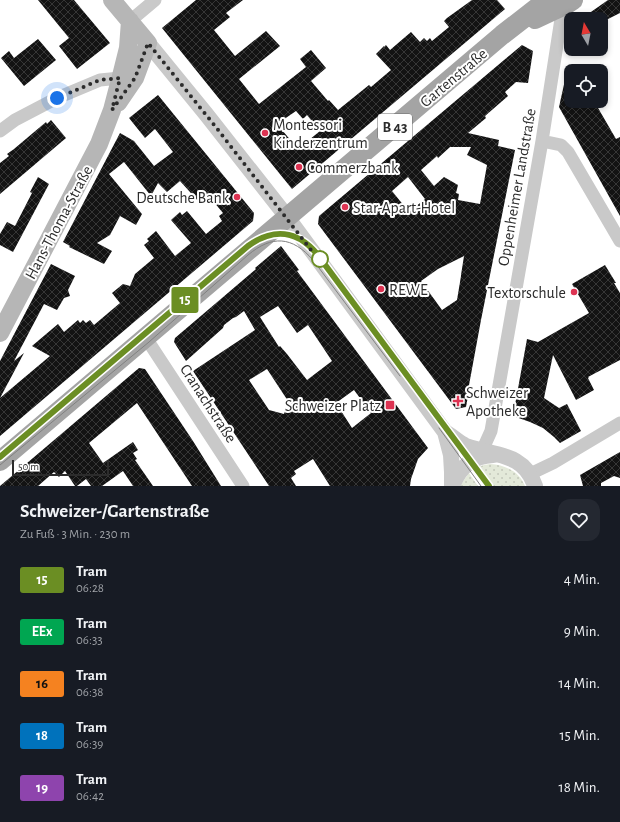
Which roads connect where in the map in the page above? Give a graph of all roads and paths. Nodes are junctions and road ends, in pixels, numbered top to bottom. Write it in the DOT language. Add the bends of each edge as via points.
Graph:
graph roads {
  1 [pos="112,0"];
  2 [pos="155,0"];
  3 [pos="547,0"];
  4 [pos="570,1"];
  5 [pos="130,21"];
  6 [pos="502,35"];
  7 [pos="148,43"];
  8 [pos="120,78"];
  9 [pos="112,110"];
  10 [pos="0,131"];
  11 [pos="542,141"];
  12 [pos="287,218"];
  13 [pos="616,227"];
  14 [pos="620,241"];
  15 [pos="0,333"];
  16 [pos="146,338"];
  17 [pos="620,423"];
  18 [pos="445,432"];
  19 [pos="482,451"];
  20 [pos="501,456"];
  21 [pos="0,461"];
  22 [pos="532,480"];
  23 [pos="243,486"];
  24 [pos="452,486"];
  1 -- 5 [label="main road"];
  2 -- 5 [label="street"];
  3 -- 6 [label="main road, Gartenstraße"];
  4 -- 6 [label="main road, Gartenstraße / B 43"];
  4 -- 11 [label="street, Oppenheimer Landstraße" via="561,19"];
  5 -- 7 [label="main road"];
  5 -- 8 [label="main road, Hans-Thoma-Straße" via="128,48"];
  6 -- 12 [label="main road, Gartenstraße / B 43"];
  7 -- 9 [label="main road, Hans-Thoma-Straße" via="135,78"];
  7 -- 12 [label="street"];
  8 -- 9 [label="main road, Hans-Thoma-Straße"];
  8 -- 10 [label="street" via="100,80 57,98 20,117"];
  9 -- 15 [label="main road, Hans-Thoma-Straße" via="99,144"];
  11 -- 13 [label="street" via="561,145 568,152"];
  11 -- 19 [label="street, Oppenheimer Landstraße" via="491,431"];
  12 -- 16 [label="main road, Gartenstraße / B 43"];
  12 -- 18 [label="street"];
  13 -- 14 [label="street"];
  16 -- 21 [label="main road, Gartenstraße / B 43"];
  16 -- 23 [label="street, Cranachstraße"];
  17 -- 22 [label="street" via="553,463"];
  18 -- 19 [label="street" via="464,445"];
  18 -- 24 [label="street" via="451,455"];
  19 -- 20 [label="street"];
  20 -- 22 [label="street" via="507,456 520,463"];
  20 -- 24 [label="street" via="482,456 471,461 460,471"];
}
